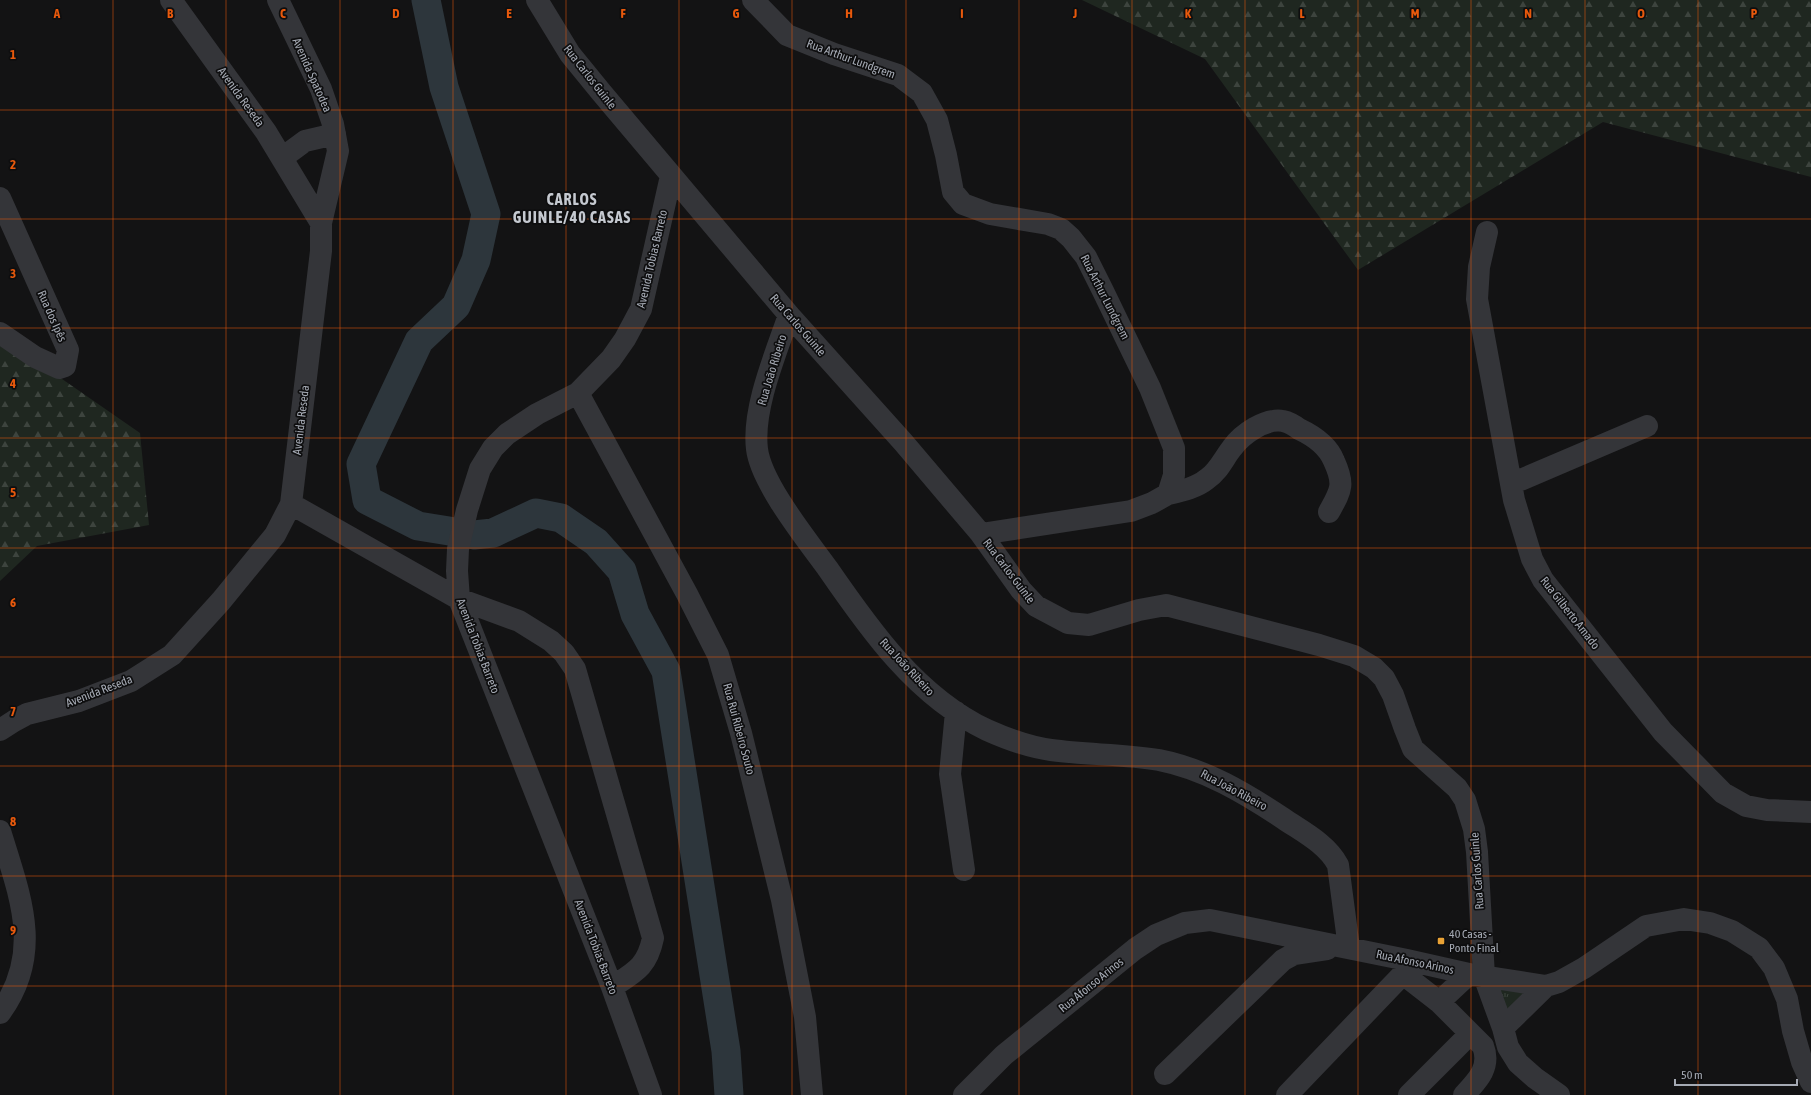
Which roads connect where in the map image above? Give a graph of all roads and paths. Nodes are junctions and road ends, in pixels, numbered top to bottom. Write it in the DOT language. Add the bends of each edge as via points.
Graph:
graph roads {
  1 [pos="171,0"];
  2 [pos="278,0"];
  3 [pos="536,0"];
  4 [pos="753,0"];
  5 [pos="335,134"];
  6 [pos="282,158"];
  7 [pos="672,176"];
  8 [pos="0,198"];
  9 [pos="322,223"];
  10 [pos="1487,232"];
  11 [pos="789,315"];
  12 [pos="0,333"];
  13 [pos="578,393"];
  14 [pos="1648,426"];
  15 [pos="1511,484"];
  16 [pos="1168,494"];
  17 [pos="291,504"];
  18 [pos="1329,512"];
  19 [pos="981,534"];
  20 [pos="459,599"];
  21 [pos="956,712"];
  22 [pos="0,730"];
  23 [pos="1811,812"];
  24 [pos="0,831"];
  25 [pos="964,870"];
  26 [pos="1346,947"];
  27 [pos="1476,975"];
  28 [pos="1546,986"];
  29 [pos="612,987"];
  30 [pos="1439,1002"];
  31 [pos="0,1013"];
  32 [pos="1503,1028"];
  33 [pos="1470,1034"];
  34 [pos="1165,1074"];
  35 [pos="1811,1082"];
  36 [pos="651,1095"];
  37 [pos="812,1095"];
  38 [pos="964,1095"];
  39 [pos="1287,1095"];
  40 [pos="1409,1095"];
  41 [pos="1464,1095"];
  42 [pos="1559,1095"];
  1 -- 6 [label="street, Avenida Reseda"];
  2 -- 5 [label="street, Avenida Spatodea" via="321,89"];
  3 -- 7 [label="street, Rua Carlos Guinle" via="570,54"];
  4 -- 16 [label="street, Rua Arthur Lundgrem" via="787,35 834,54 898,74 922,93 937,120 953,192 963,204 990,214 1048,224 1061,229 1071,238 1086,258 1103,291 1150,388 1174,448 1174,475"];
  5 -- 6 [label="street" via="305,141"];
  5 -- 9 [label="street, Avenida Spatodea" via="338,151"];
  6 -- 9 [label="street, Avenida Reseda"];
  7 -- 11 [label="street, Rua Carlos Guinle"];
  7 -- 13 [label="street, Avenida Tobias Barreto" via="641,309 611,359"];
  8 -- 12 [label="street, Rua dos Ipês" via="68,350 65,366 59,368 48,364"];
  9 -- 17 [label="street, Avenida Reseda" via="321,251"];
  10 -- 15 [label="street, Rua Gilberto Amado" via="1479,267 1476,299"];
  11 -- 19 [label="street, Rua Carlos Guinle"];
  11 -- 21 [label="street, Rua João Ribeiro" via="758,417 757,450 762,465 773,490 852,604 900,663 930,694"];
  13 -- 20 [label="street, Avenida Tobias Barreto" via="522,422 493,448 480,469 458,549"];
  13 -- 37 [label="street, Rua Rui Ribeiro Souto" via="718,654 741,733 782,900 805,1017"];
  14 -- 15 [label="street"];
  15 -- 23 [label="street, Rua Gilberto Amado" via="1530,552 1543,580 1663,732 1723,794 1746,806 1767,810"];
  16 -- 18 [label="street" via="1190,488 1208,479 1232,447 1254,428 1268,421 1284,421 1312,436 1330,452 1339,473 1341,488"];
  16 -- 19 [label="street" via="1130,511"];
  17 -- 20 [label="street"];
  17 -- 22 [label="street, Avenida Reseda" via="275,535 221,601 172,655 131,680 79,701 27,714"];
  19 -- 27 [label="street, Rua Carlos Guinle" via="1021,590 1036,606 1068,623 1089,625 1166,605 1319,645 1354,656 1374,668 1384,678 1393,695 1413,749 1457,788 1470,814 1477,852"];
  20 -- 29 [label="street, Avenida Tobias Barreto"];
  20 -- 29 [label="street" via="519,621 533,629 555,645 575,669 653,938 645,961"];
  21 -- 25 [label="street" via="950,774"];
  21 -- 26 [label="street, Rua João Ribeiro" via="986,730 1015,742 1049,750 1157,760 1184,766 1206,774 1259,802 1333,855 1338,865"];
  24 -- 31 [label="street" via="22,904 25,952 11,999"];
  26 -- 27 [label="street, Rua Afonso Arinos"];
  26 -- 34 [label="street" via="1294,954 1283,960"];
  26 -- 38 [label="street, Rua Afonso Arinos" via="1210,920 1185,923 1156,935 1135,949 1004,1055"];
  27 -- 28 [label="street, Rua Afonso Arinos"];
  27 -- 30 [label="street"];
  27 -- 32 [label="street, Rua Carlos Guinle"];
  28 -- 32 [label="street"];
  28 -- 35 [label="street" via="1584,968 1646,926 1684,919 1710,923 1732,931 1759,948 1774,968 1788,999 1793,1031"];
  29 -- 36 [label="street, Avenida Tobias Barreto"];
  30 -- 33 [label="street"];
  30 -- 39 [label="street" via="1403,974"];
  32 -- 42 [label="street, Rua Carlos Guinle" via="1508,1047 1518,1062"];
  33 -- 40 [label="street"];
  33 -- 41 [label="street" via="1483,1046 1486,1055 1482,1072"];
}
